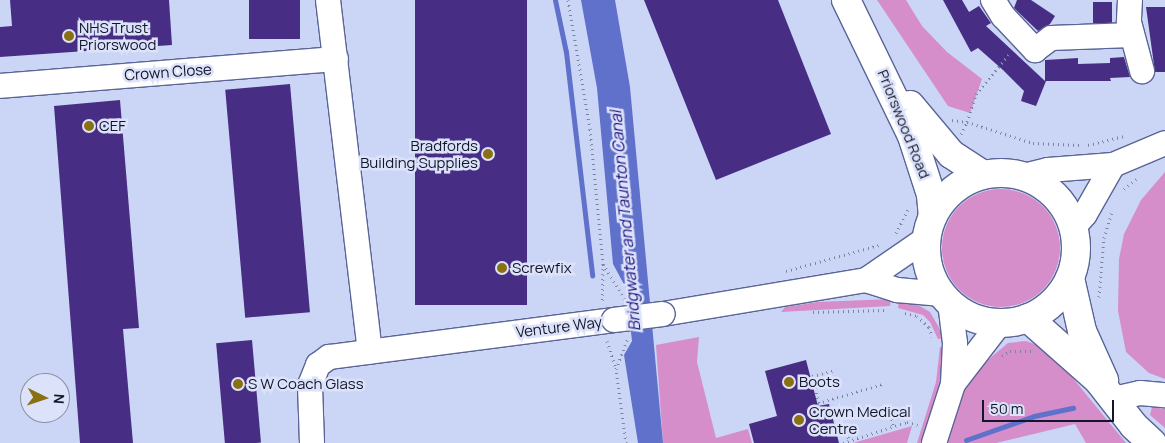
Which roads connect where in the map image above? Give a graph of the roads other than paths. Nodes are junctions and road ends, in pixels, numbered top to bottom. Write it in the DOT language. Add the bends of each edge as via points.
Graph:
graph roads {
  1 [pos="328,0"];
  2 [pos="846,0"];
  3 [pos="993,0"];
  4 [pos="1130,0"];
  5 [pos="1132,35"];
  6 [pos="336,59"];
  7 [pos="878,62"];
  8 [pos="1142,71"];
  9 [pos="0,86"];
  10 [pos="1165,143"];
  11 [pos="1113,165"];
  12 [pos="983,175"];
  13 [pos="1024,176"];
  14 [pos="923,219"];
  15 [pos="1073,228"];
  16 [pos="1070,278"];
  17 [pos="866,280"];
  18 [pos="946,298"];
  19 [pos="1028,318"];
  20 [pos="1000,323"];
  21 [pos="370,351"];
  22 [pos="953,384"];
  23 [pos="1165,395"];
  24 [pos="1112,396"];
  25 [pos="312,443"];
  26 [pos="934,443"];
  27 [pos="1152,443"];
  1 -- 6 [label="street"];
  2 -- 7 [label="main road, Priorswood Road"];
  3 -- 5 [label="street" via="1022,39 1035,50 1051,38"];
  4 -- 5 [label="street" via="1128,22"];
  5 -- 8 [label="street"];
  6 -- 9 [label="street, Crown Close"];
  6 -- 21 [label="street"];
  7 -- 12 [label="main road, Priorswood Road" via="921,122 951,154"];
  7 -- 14 [label="main road, Priorswood Road" via="925,172"];
  10 -- 11 [label="street"];
  11 -- 13 [label="street" via="1048,170"];
  11 -- 15 [label="street" via="1085,214"];
  12 -- 13 [label="main road"];
  12 -- 14 [label="main road" via="954,190"];
  13 -- 15 [label="main road" via="1055,196"];
  14 -- 17 [label="street, Venture Way" via="887,252"];
  14 -- 18 [label="main road" via="929,268"];
  15 -- 16 [label="main road" via="1076,245"];
  16 -- 19 [label="main road" via="1052,302"];
  16 -- 24 [label="main road" via="1082,331"];
  17 -- 18 [label="street, Venture Way" via="897,290"];
  17 -- 21 [label="street, Venture Way, bridge" via="664,314"];
  18 -- 20 [label="main road" via="973,317"];
  18 -- 22 [label="street" via="955,343"];
  19 -- 20 [label="main road"];
  19 -- 24 [label="main road"];
  20 -- 22 [label="street"];
  21 -- 25 [label="street, Venture Way" via="329,357 318,365 310,385"];
  22 -- 26 [label="street"];
  23 -- 24 [label="street"];
  24 -- 27 [label="main road" via="1134,426"];
}
